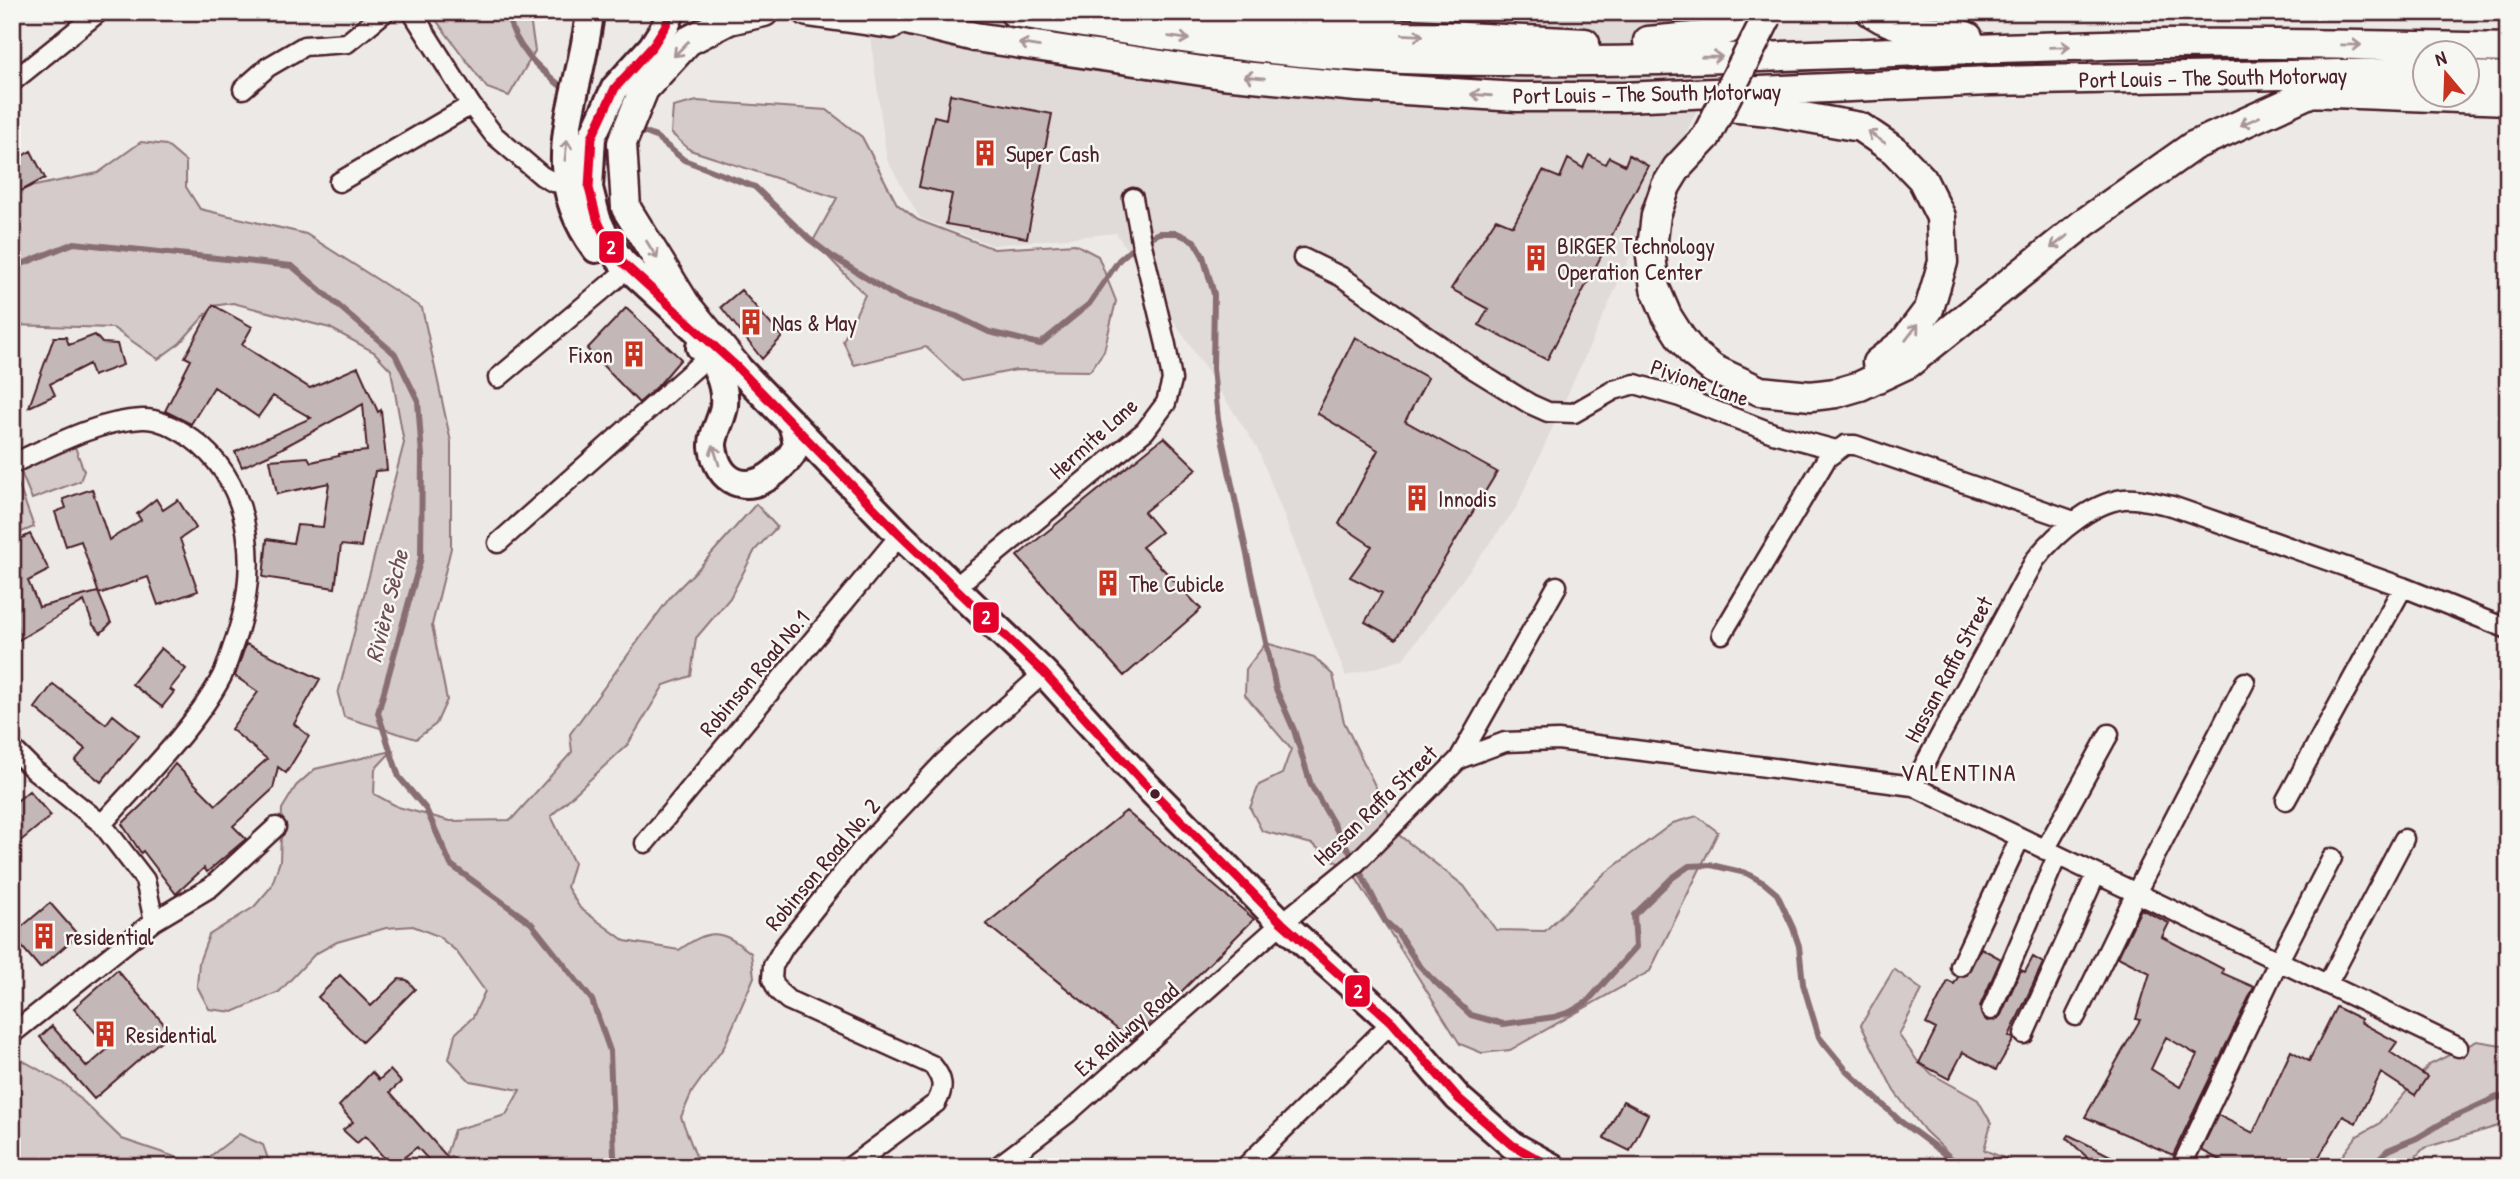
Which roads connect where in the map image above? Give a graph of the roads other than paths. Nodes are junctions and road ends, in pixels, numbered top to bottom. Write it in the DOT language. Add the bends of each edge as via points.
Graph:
graph roads {
  1 [pos="99,12"];
  2 [pos="385,12"];
  3 [pos="412,12"];
  4 [pos="590,12"];
  5 [pos="671,12"];
  6 [pos="764,12"];
  7 [pos="808,12"];
  8 [pos="874,12"];
  9 [pos="1014,12"];
  10 [pos="1176,12"];
  11 [pos="1871,12"];
  12 [pos="1761,14"];
  13 [pos="727,16"];
  14 [pos="1247,26"];
  15 [pos="975,37"];
  16 [pos="1625,46"];
  17 [pos="2508,48"];
  18 [pos="1992,49"];
  19 [pos="1312,51"];
  20 [pos="1546,61"];
  21 [pos="2412,74"];
  22 [pos="2482,76"];
  23 [pos="2508,77"];
  24 [pos="2119,80"];
  25 [pos="12,82"];
  26 [pos="243,89"];
  27 [pos="2312,92"];
  28 [pos="1623,97"];
  29 [pos="2508,100"];
  30 [pos="471,105"];
  31 [pos="1706,137"];
  32 [pos="338,182"];
  33 [pos="565,183"];
  34 [pos="1133,198"];
  35 [pos="1303,258"];
  36 [pos="617,278"];
  37 [pos="723,361"];
  38 [pos="498,378"];
  39 [pos="792,423"];
  40 [pos="1836,450"];
  41 [pos="786,463"];
  42 [pos="12,464"];
  43 [pos="838,471"];
  44 [pos="2074,521"];
  45 [pos="900,535"];
  46 [pos="498,542"];
  47 [pos="1557,586"];
  48 [pos="2403,587"];
  49 [pos="953,589"];
  50 [pos="2508,629"];
  51 [pos="1722,634"];
  52 [pos="1044,673"];
  53 [pos="2245,682"];
  54 [pos="2109,734"];
  55 [pos="12,748"];
  56 [pos="1459,759"];
  57 [pos="1913,786"];
  58 [pos="2286,800"];
  59 [pos="102,824"];
  60 [pos="276,827"];
  61 [pos="2021,838"];
  62 [pos="2404,839"];
  63 [pos="645,843"];
  64 [pos="2051,853"];
  65 [pos="2332,858"];
  66 [pos="2096,874"];
  67 [pos="2136,893"];
  68 [pos="154,921"];
  69 [pos="1282,923"];
  70 [pos="2279,960"];
  71 [pos="1960,966"];
  72 [pos="2328,984"];
  73 [pos="1991,1010"];
  74 [pos="2076,1016"];
  75 [pos="1392,1022"];
  76 [pos="12,1034"];
  77 [pos="2024,1034"];
  78 [pos="2458,1047"];
  79 [pos="850,1167"];
  80 [pos="997,1167"];
  81 [pos="1245,1167"];
  82 [pos="1552,1167"];
  83 [pos="2181,1167"];
  1 -- 25 [label="street"];
  2 -- 26 [label="street" via="347,43 304,46 268,67"];
  3 -- 30 [label="street"];
  33 -- 4 [label="main road, one-way" via="566,142"];
  5 -- 37 [label="main road" via="652,47 615,88 592,136 589,188 597,219 622,262"];
  6 -- 13 [label="highway"];
  7 -- 15 [label="highway"];
  8 -- 15 [label="highway, Port Louis – The South Motorway"];
  9 -- 19 [label="highway, Port Louis – The South Motorway, one-way" via="1208,42"];
  10 -- 14 [label="highway"];
  11 -- 18 [label="highway" via="1889,23 1916,30 1960,33"];
  12 -- 16 [label="highway" via="1717,33"];
  12 -- 31 [label="highway, bridge"];
  13 -- 37 [label="highway, one-way" via="688,41 644,89 622,143 626,208"];
  14 -- 16 [label="highway, one-way"];
  14 -- 19 [label="highway"];
  28 -- 15 [label="highway, Port Louis – The South Motorway, one-way" via="1517,97 1357,87 1222,74"];
  16 -- 20 [label="highway"];
  18 -- 17 [label="highway, Port Louis – The South Motorway, one-way" via="2270,44"];
  20 -- 18 [label="highway, Port Louis – The South Motorway, one-way"];
  19 -- 20 [label="highway, Port Louis – The South Motorway"];
  21 -- 24 [label="highway, Port Louis – The South Motorway"];
  22 -- 23 [label="highway"];
  24 -- 27 [label="highway" via="2150,96"];
  24 -- 28 [label="highway, Port Louis – The South Motorway"];
  27 -- 29 [label="highway"];
  27 -- 31 [label="highway, one-way" via="2193,146 2020,273 1909,363 1860,386 1811,396 1760,391 1713,369 1681,338 1655,288 1651,256 1666,186"];
  31 -- 28 [label="highway, one-way" via="1676,206 1668,238 1670,290 1690,330 1721,359 1777,382 1840,380 1883,360 1904,342 1929,309 1943,262 1941,217 1922,179 1894,150 1860,127 1770,111"];
  30 -- 32 [label="street"];
  30 -- 33 [label="street" via="494,135 542,176"];
  33 -- 36 [label="main road" via="575,214"];
  34 -- 49 [label="street, Hermite Lane" via="1166,345 1171,380 1166,403 1145,431"];
  35 -- 40 [label="street, Pivione Lane" via="1342,277 1475,370 1549,412 1574,413 1614,390 1635,384 1773,433"];
  36 -- 37 [label="main road"];
  36 -- 38 [label="street"];
  37 -- 39 [label="main road"];
  41 -- 37 [label="main road, one-way" via="767,479 750,483 734,483 725,475 713,443 724,404"];
  37 -- 46 [label="street"];
  39 -- 41 [label="main road" via="797,443"];
  39 -- 43 [label="main road"];
  40 -- 44 [label="street, Pivione Lane" via="1855,445"];
  40 -- 51 [label="street"];
  41 -- 43 [label="main road"];
  42 -- 59 [label="street" via="91,430 144,419 175,427 206,449 221,466 241,508 250,549 244,617 222,675 191,722"];
  43 -- 45 [label="main road"];
  44 -- 48 [label="street, Hassan Raffa Street" via="2101,506 2132,498 2172,506"];
  44 -- 57 [label="street, Hassan Raffa Street" via="2035,560"];
  45 -- 49 [label="main road"];
  45 -- 63 [label="street, Robinson Road No.1"];
  47 -- 56 [label="street"];
  48 -- 50 [label="street, Hassan Raffa Street"];
  48 -- 58 [label="street"];
  49 -- 52 [label="main road"];
  52 -- 69 [label="main road"];
  52 -- 79 [label="street, Robinson Road No. 2" via="944,762 861,850 783,947 773,966 772,979 788,1000 932,1065 939,1073 943,1084 936,1103"];
  53 -- 67 [label="street"];
  54 -- 64 [label="street"];
  55 -- 59 [label="street"];
  56 -- 57 [label="street, Hassan Raffa Street" via="1505,742 1558,740"];
  56 -- 69 [label="street, Hassan Raffa Street" via="1356,863"];
  57 -- 61 [label="street"];
  59 -- 68 [label="street" via="145,880"];
  60 -- 68 [label="street" via="211,887"];
  61 -- 64 [label="street"];
  61 -- 71 [label="street"];
  62 -- 72 [label="street"];
  64 -- 66 [label="street"];
  64 -- 73 [label="street"];
  65 -- 70 [label="street"];
  66 -- 67 [label="street"];
  66 -- 77 [label="street"];
  67 -- 70 [label="street"];
  67 -- 74 [label="street"];
  68 -- 76 [label="street"];
  69 -- 75 [label="main road"];
  69 -- 80 [label="street, Ex Railway Road" via="1068,1113"];
  70 -- 72 [label="street"];
  70 -- 83 [label="street"];
  72 -- 78 [label="street"];
  75 -- 81 [label="street"];
  75 -- 82 [label="main road" via="1458,1098 1511,1145"];
}
